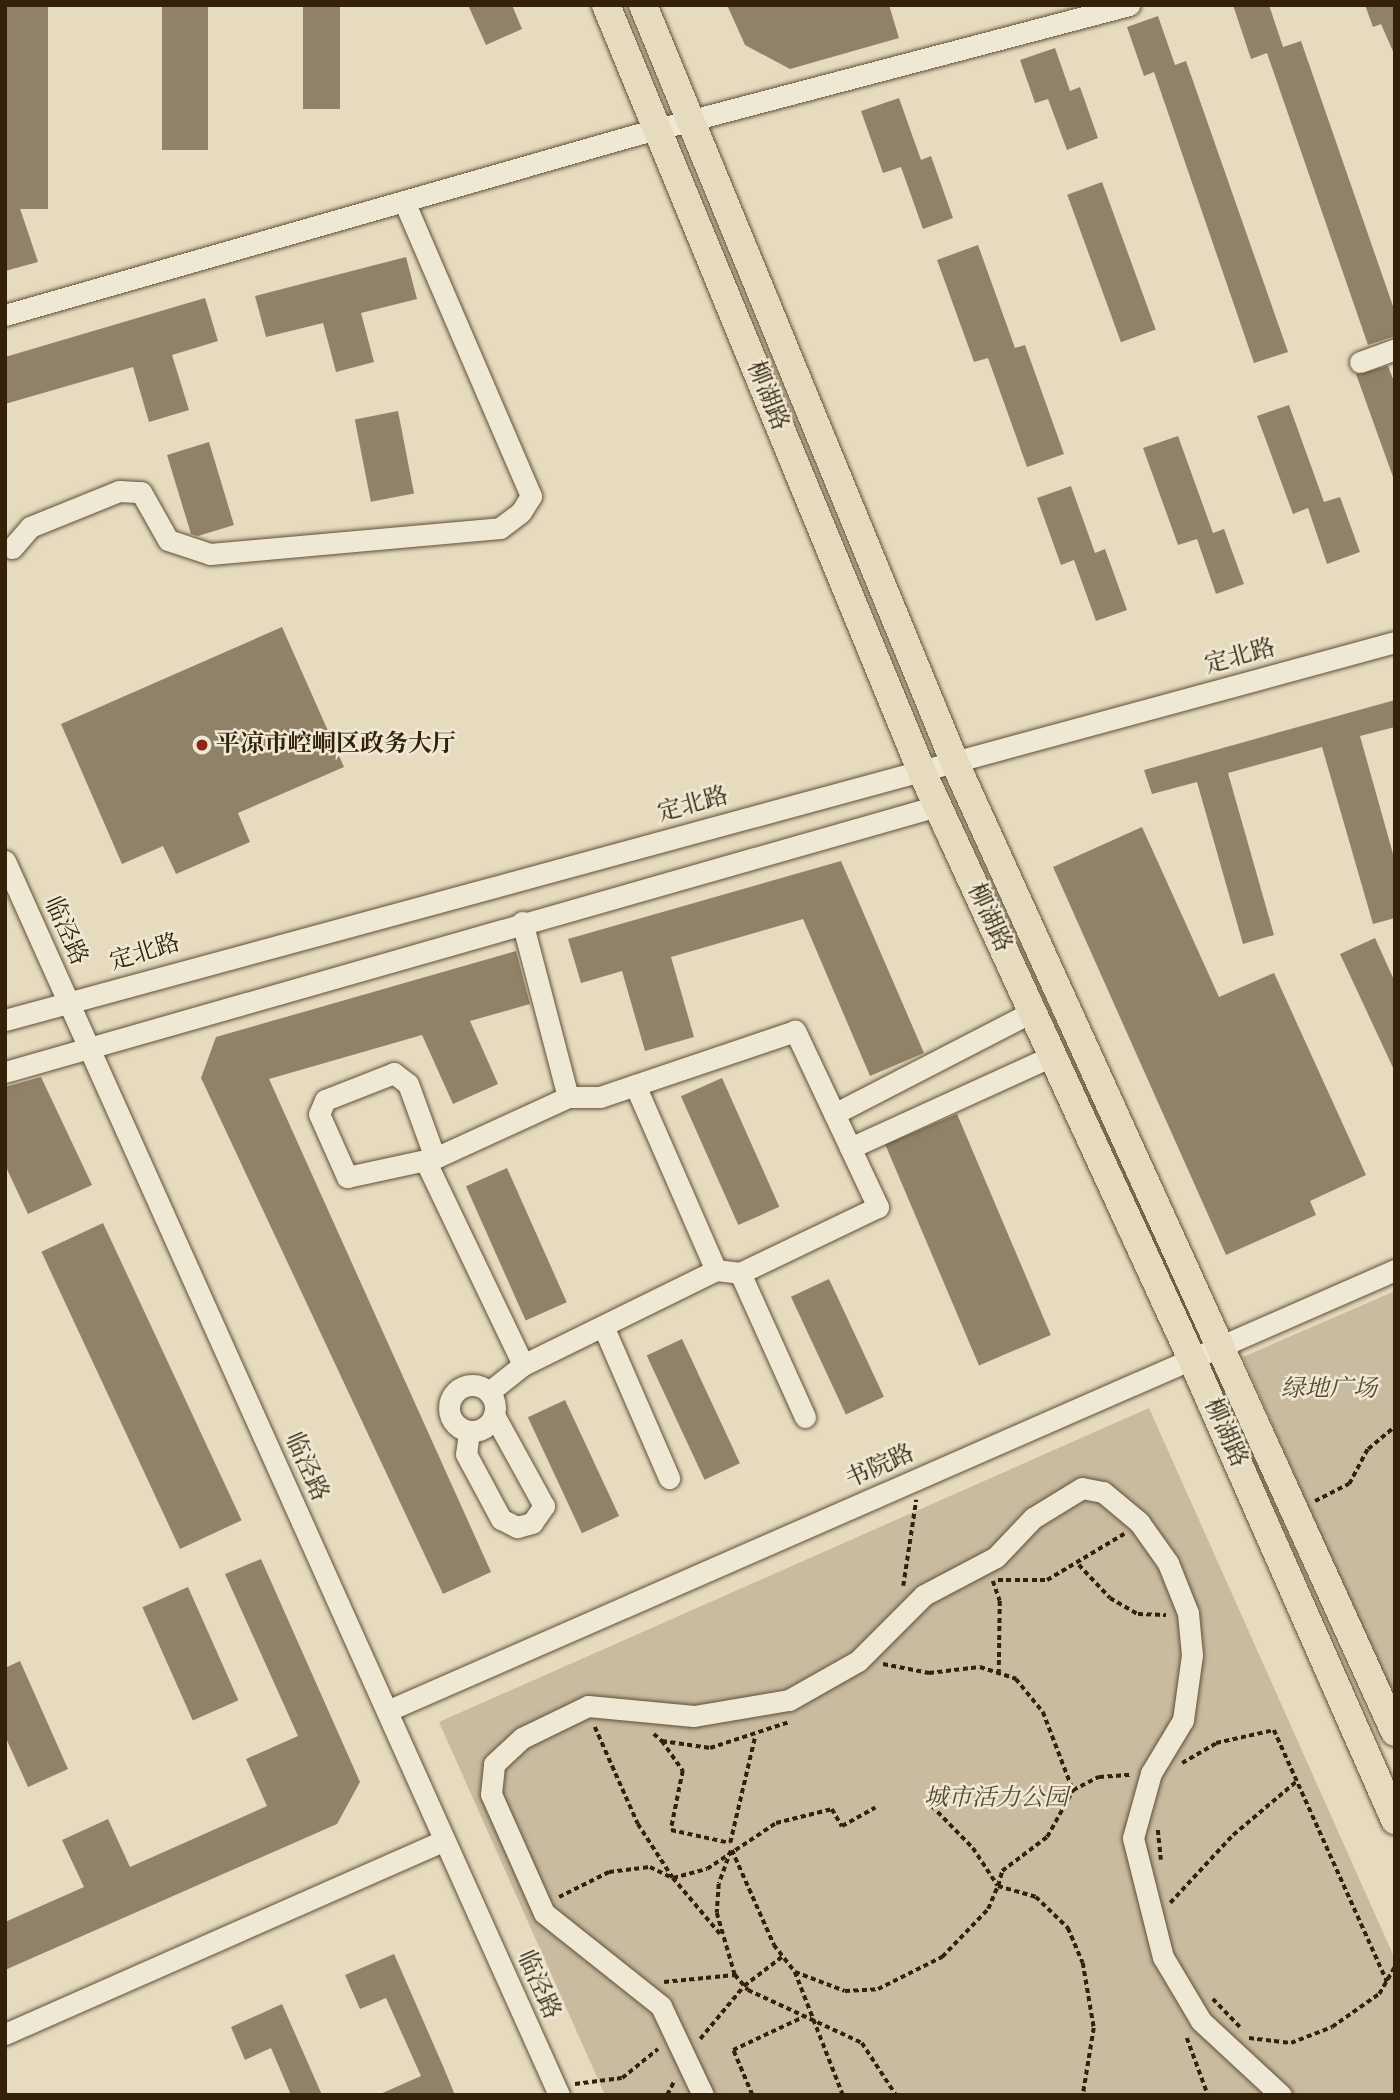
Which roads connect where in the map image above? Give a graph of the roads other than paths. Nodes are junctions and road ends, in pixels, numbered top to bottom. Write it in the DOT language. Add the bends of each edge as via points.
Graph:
graph roads {
  1 [pos="606,5"];
  2 [pos="643,5"];
  3 [pos="1129,5"];
  4 [pos="690,121"];
  5 [pos="657,129"];
  6 [pos="404,201"];
  7 [pos="5,315"];
  8 [pos="1395,349"];
  9 [pos="1360,362"];
  10 [pos="12,548"];
  11 [pos="1395,642"];
  12 [pos="955,763"];
  13 [pos="922,772"];
  14 [pos="937,806"];
  15 [pos="5,861"];
  16 [pos="522,922"];
  17 [pos="69,1003"];
  18 [pos="1032,1012"];
  19 [pos="5,1020"];
  20 [pos="88,1046"];
  21 [pos="1052,1056"];
  22 [pos="5,1072"];
  23 [pos="635,1085"];
  24 [pos="568,1097"];
  25 [pos="834,1114"];
  26 [pos="850,1148"];
  27 [pos="430,1159"];
  28 [pos="716,1270"];
  29 [pos="1395,1270"];
  30 [pos="740,1273"];
  31 [pos="603,1326"];
  32 [pos="1223,1345"];
  33 [pos="1192,1359"];
  34 [pos="523,1365"];
  35 [pos="489,1392"];
  36 [pos="494,1415"];
  37 [pos="806,1417"];
  38 [pos="469,1431"];
  39 [pos="669,1478"];
  40 [pos="387,1711"];
  41 [pos="1395,1732"];
  42 [pos="1395,1820"];
  43 [pos="444,1840"];
  44 [pos="5,2034"];
  45 [pos="1274,2088"];
  46 [pos="557,2090"];
  47 [pos="703,2095"];
  1 -- 5 [label="main road, 柳湖路"];
  2 -- 4 [label="main road, 柳湖路"];
  3 -- 4 [label="street"];
  4 -- 5 [label="street"];
  4 -- 12 [label="main road, 柳湖路"];
  5 -- 6 [label="street"];
  5 -- 13 [label="main road, 柳湖路"];
  6 -- 7 [label="street"];
  6 -- 10 [label="street" via="531,496 521,512 500,528 210,554 168,540 141,492 119,491 30,527"];
  8 -- 9 [label="street"];
  11 -- 12 [label="street, 定北路"];
  12 -- 13 [label="street, 定北路"];
  12 -- 32 [label="main road, 柳湖路"];
  13 -- 14 [label="main road, 柳湖路"];
  13 -- 17 [label="street, 定北路" via="254,947"];
  14 -- 16 [label="street"];
  14 -- 18 [label="main road, 柳湖路"];
  15 -- 17 [label="street, 临泾路"];
  16 -- 20 [label="street"];
  16 -- 24 [label="street"];
  17 -- 19 [label="street, 定北路"];
  17 -- 20 [label="street, 临泾路"];
  18 -- 21 [label="main road, 柳湖路"];
  18 -- 25 [label="street"];
  20 -- 22 [label="street"];
  20 -- 40 [label="street, 临泾路"];
  21 -- 26 [label="street"];
  21 -- 33 [label="main road, 柳湖路"];
  23 -- 24 [label="street" via="600,1097"];
  23 -- 25 [label="street" via="795,1031"];
  23 -- 28 [label="street"];
  24 -- 27 [label="street"];
  25 -- 26 [label="street"];
  26 -- 30 [label="street" via="878,1207"];
  27 -- 27 [label="street" via="347,1177 320,1114 325,1100 394,1073 408,1084"];
  27 -- 34 [label="street"];
  28 -- 30 [label="street"];
  28 -- 31 [label="street"];
  29 -- 32 [label="street, 书院路"];
  30 -- 37 [label="street"];
  31 -- 34 [label="street"];
  31 -- 39 [label="street"];
  32 -- 33 [label="street, 书院路"];
  32 -- 41 [label="main road, 柳湖路"];
  33 -- 40 [label="street, 书院路"];
  33 -- 42 [label="main road, 柳湖路"];
  34 -- 35 [label="street"];
  35 -- 36 [label="street"];
  35 -- 38 [label="street" via="466,1385 449,1401 450,1417"];
  36 -- 38 [label="street" via="485,1428"];
  36 -- 38 [label="street" via="544,1506 532,1523 517,1527 501,1519 466,1454"];
  40 -- 43 [label="street, 临泾路"];
  43 -- 44 [label="street"];
  43 -- 46 [label="street, 临泾路"];
  45 -- 47 [label="street" via="1185,2000 1163,1957 1133,1838 1151,1773 1183,1720 1192,1655 1188,1613 1168,1563 1139,1522 1103,1492 1082,1488 1041,1511 988,1572 945,1581 898,1619 858,1661 789,1700 733,1713 671,1716 588,1706 522,1738 494,1764 491,1794 544,1913 661,2006"];
}
